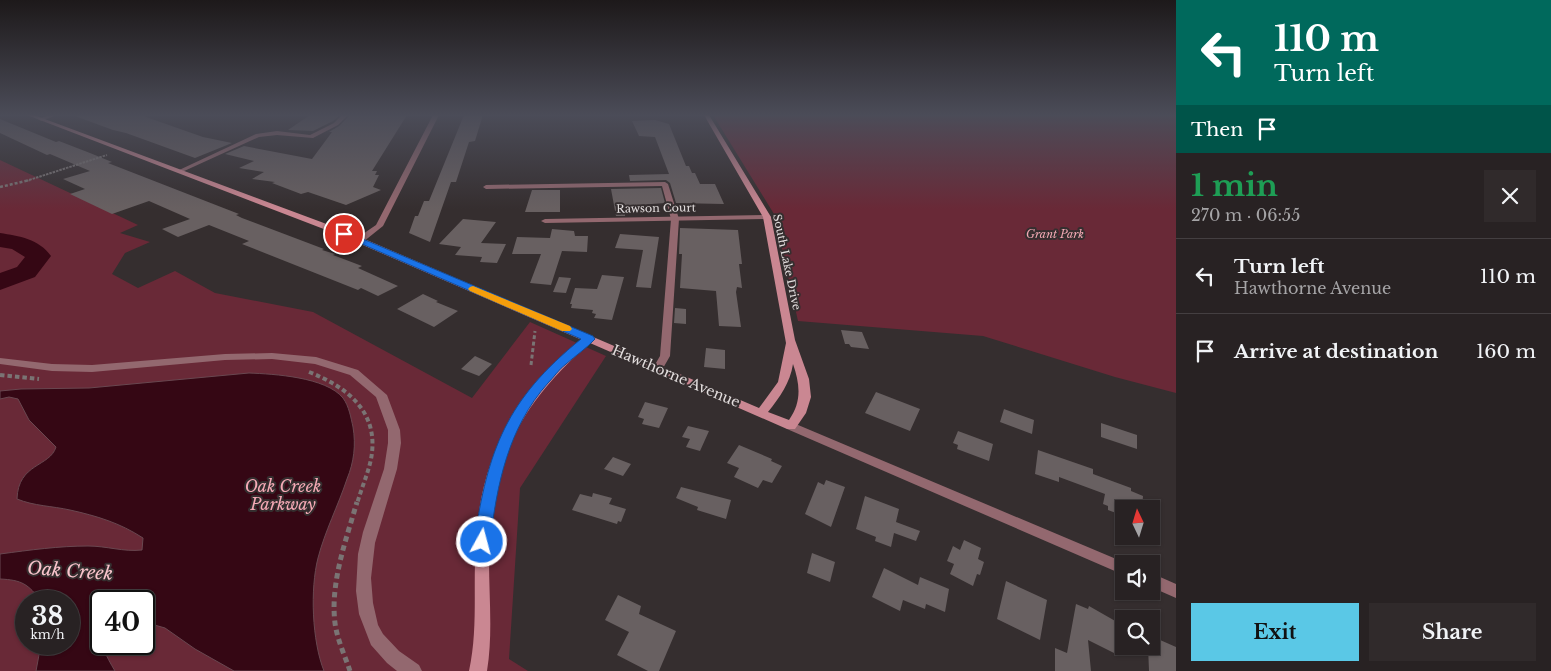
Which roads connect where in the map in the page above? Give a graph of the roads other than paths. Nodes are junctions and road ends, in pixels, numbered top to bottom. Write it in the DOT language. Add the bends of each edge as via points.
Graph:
graph roads {
  1 [pos="114,146"];
  2 [pos="233,146"];
  3 [pos="420,146"];
  4 [pos="725,146"];
  5 [pos="180,171"];
  6 [pos="486,186"];
  7 [pos="767,217"];
  8 [pos="675,219"];
  9 [pos="545,221"];
  10 [pos="360,240"];
  11 [pos="589,339"];
  12 [pos="790,340"];
  13 [pos="0,361"];
  14 [pos="658,368"];
  15 [pos="761,412"];
  16 [pos="791,426"];
  17 [pos="1115,565"];
  18 [pos="1160,584"];
  19 [pos="1176,591"];
  20 [pos="413,671"];
  21 [pos="478,671"];
  1 -- 5 [label="street, Hawthorne Avenue"];
  2 -- 5 [label="street"];
  3 -- 10 [label="street" via="379,226"];
  4 -- 7 [label="street, South Lake Drive"];
  5 -- 10 [label="street, Hawthorne Avenue"];
  6 -- 8 [label="street" via="665,184"];
  7 -- 8 [label="street, Rawson Court"];
  7 -- 12 [label="street, South Lake Drive"];
  8 -- 9 [label="street, Rawson Court"];
  8 -- 14 [label="street" via="665,356"];
  10 -- 11 [label="street, Hawthorne Avenue"];
  11 -- 14 [label="street, Hawthorne Avenue"];
  11 -- 21 [label="street" via="541,383 518,415 501,448 484,527 482,643"];
  12 -- 15 [label="street, South Lake Drive" via="788,373 784,383"];
  12 -- 16 [label="street, South Lake Drive" via="804,379 800,413"];
  13 -- 20 [label="street" via="103,369 282,355 332,363 366,380 387,404 394,430 393,461 370,533 364,564 366,603 370,626 378,641"];
  14 -- 15 [label="street, Hawthorne Avenue"];
  15 -- 16 [label="street, Hawthorne Avenue"];
  16 -- 17 [label="street, Hawthorne Avenue"];
  18 -- 19 [label="street"];
}
